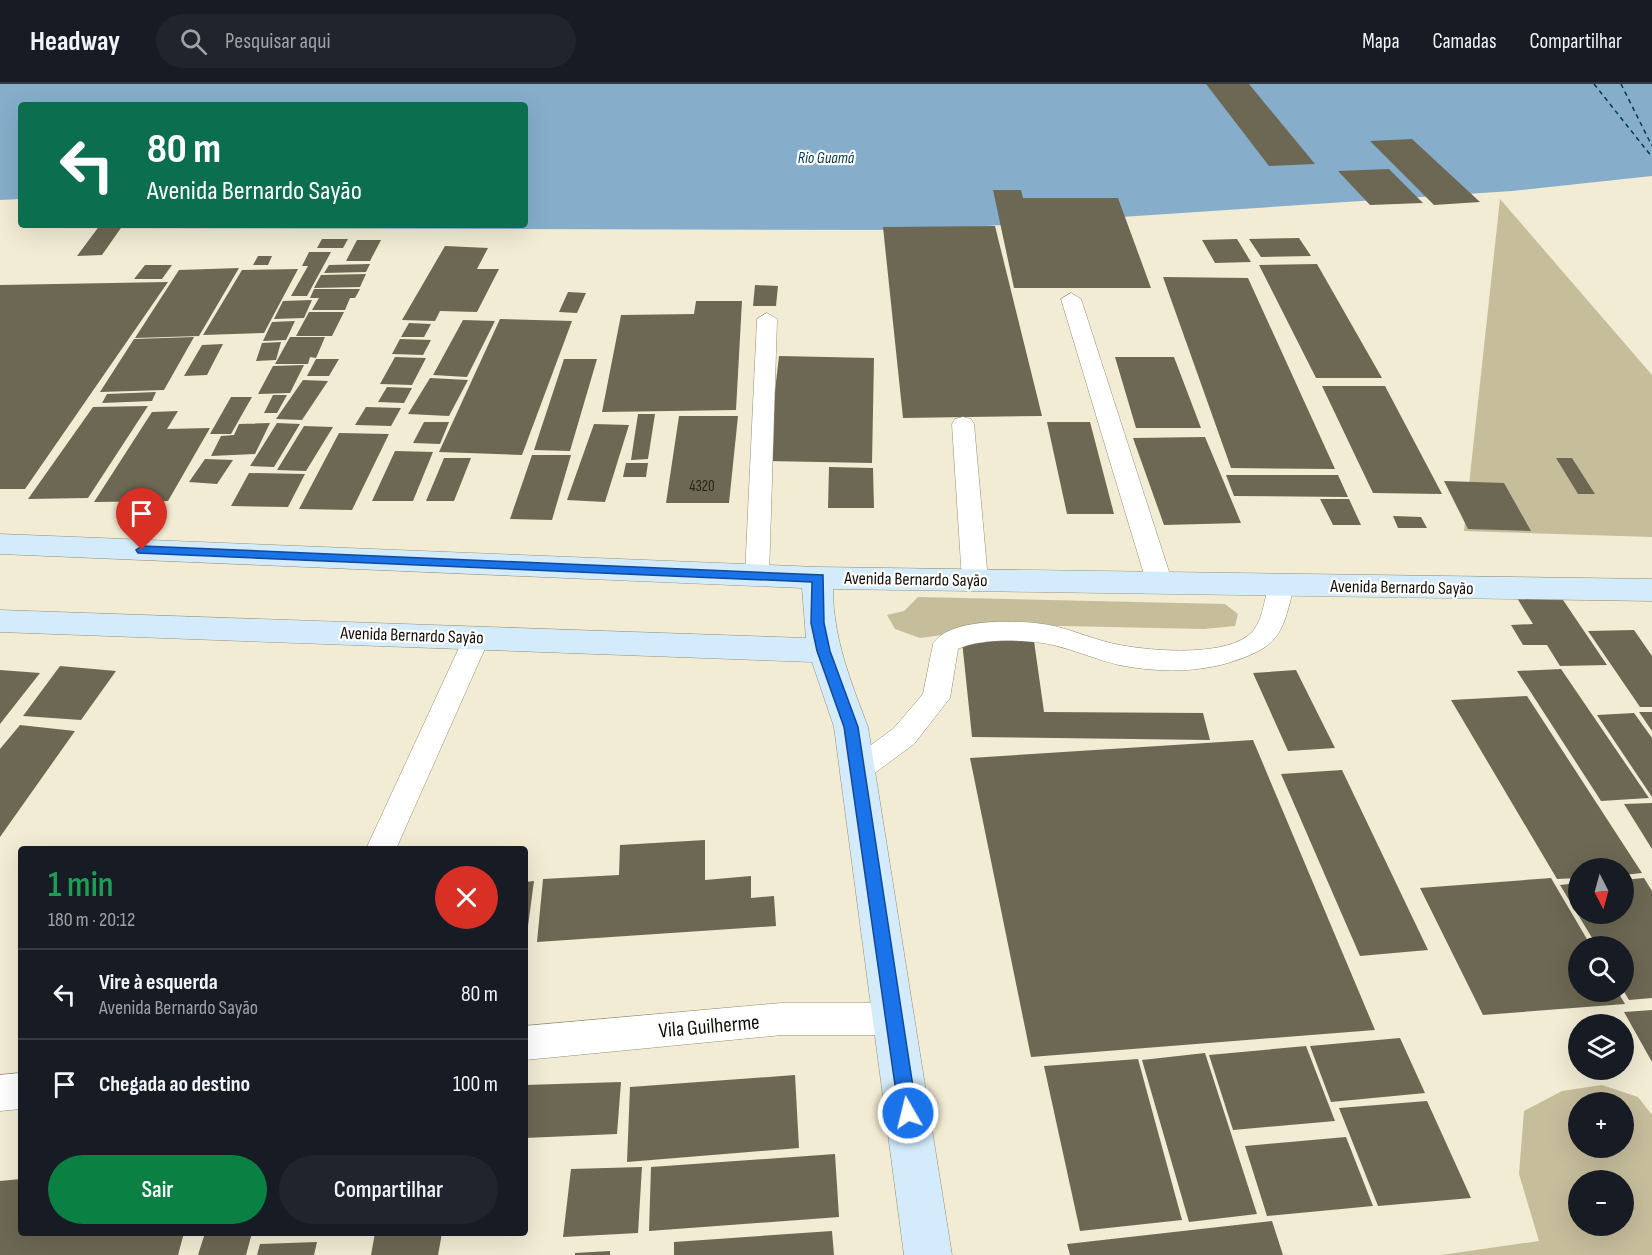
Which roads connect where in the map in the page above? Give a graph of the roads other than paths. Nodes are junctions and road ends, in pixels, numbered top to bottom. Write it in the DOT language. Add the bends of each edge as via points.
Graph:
graph roads {
  1 [pos="1071,299"];
  2 [pos="767,319"];
  3 [pos="963,424"];
  4 [pos="0,544"];
  5 [pos="756,576"];
  6 [pos="818,578"];
  7 [pos="975,580"];
  8 [pos="1159,581"];
  9 [pos="1281,586"];
  10 [pos="1652,590"];
  11 [pos="0,621"];
  12 [pos="477,637"];
  13 [pos="824,651"];
  14 [pos="858,770"];
  15 [pos="382,846"];
  16 [pos="894,1019"];
  17 [pos="528,1043"];
  18 [pos="18,1091"];
  19 [pos="0,1093"];
  20 [pos="928,1255"];
  1 -- 8 [label="lane"];
  2 -- 5 [label="lane"];
  3 -- 7 [label="lane"];
  4 -- 5 [label="main road, Avenida Bernardo Sayão"];
  5 -- 6 [label="main road, Avenida Bernardo Sayão"];
  6 -- 7 [label="main road, Avenida Bernardo Sayão"];
  6 -- 13 [label="main road" via="817,623"];
  7 -- 8 [label="main road, Avenida Bernardo Sayão"];
  8 -- 9 [label="main road, Avenida Bernardo Sayão"];
  9 -- 10 [label="main road, Avenida Bernardo Sayão"];
  9 -- 14 [label="lane" via="1273,619 1261,639 1212,658 1159,661 1118,655 1052,635 968,633 946,644 936,698 904,736"];
  11 -- 12 [label="main road, Avenida Bernardo Sayão"];
  12 -- 13 [label="main road, Avenida Bernardo Sayão"];
  12 -- 15 [label="lane"];
  13 -- 14 [label="main road" via="851,727"];
  14 -- 16 [label="main road"];
  16 -- 17 [label="lane, Vila Guilherme" via="782,1019"];
  16 -- 20 [label="main road"];
  18 -- 19 [label="lane"];
}
